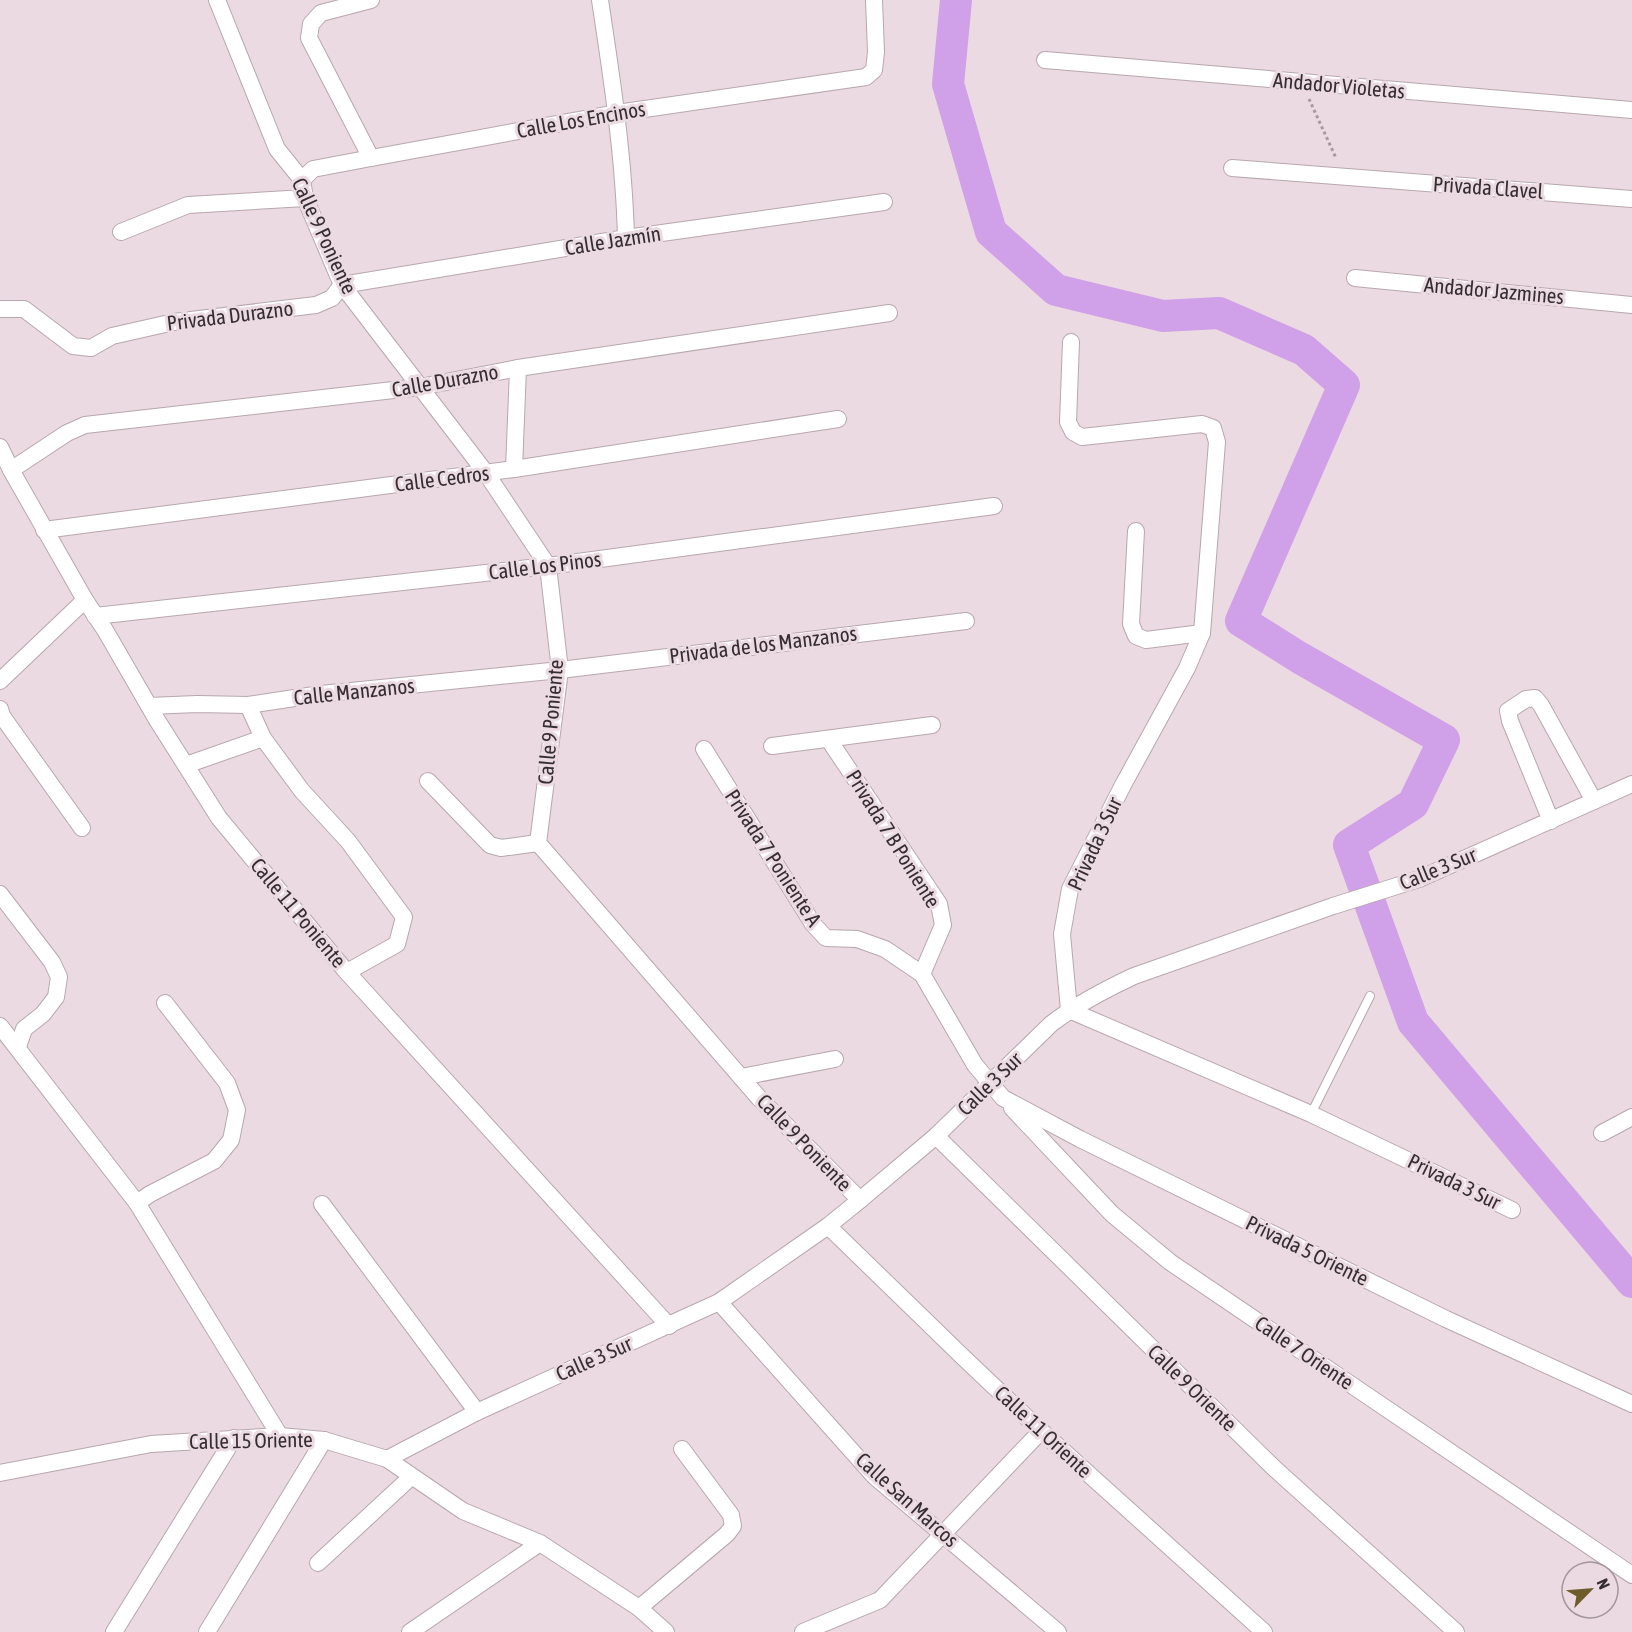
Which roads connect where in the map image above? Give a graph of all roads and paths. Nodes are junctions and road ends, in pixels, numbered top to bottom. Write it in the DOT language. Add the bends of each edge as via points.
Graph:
graph roads {
  1 [pos="207,0"];
  2 [pos="217,0"];
  3 [pos="370,0"];
  4 [pos="600,0"];
  5 [pos="874,0"];
  6 [pos="224,17"];
  7 [pos="1046,60"];
  8 [pos="1302,83"];
  9 [pos="1632,110"];
  10 [pos="617,113"];
  11 [pos="371,158"];
  12 [pos="1232,168"];
  13 [pos="1344,177"];
  14 [pos="302,180"];
  15 [pos="304,198"];
  16 [pos="1632,199"];
  17 [pos="885,202"];
  18 [pos="121,232"];
  19 [pos="626,238"];
  20 [pos="1355,278"];
  21 [pos="342,285"];
  22 [pos="1632,305"];
  23 [pos="0,309"];
  24 [pos="889,313"];
  25 [pos="1071,342"];
  26 [pos="519,368"];
  27 [pos="420,387"];
  28 [pos="838,419"];
  29 [pos="0,447"];
  30 [pos="11,470"];
  31 [pos="514,470"];
  32 [pos="486,473"];
  33 [pos="994,506"];
  34 [pos="44,530"];
  35 [pos="1136,531"];
  36 [pos="548,566"];
  37 [pos="84,600"];
  38 [pos="95,616"];
  39 [pos="966,621"];
  40 [pos="1202,633"];
  41 [pos="560,670"];
  42 [pos="0,681"];
  43 [pos="248,705"];
  44 [pos="149,706"];
  45 [pos="0,710"];
  46 [pos="932,725"];
  47 [pos="263,738"];
  48 [pos="829,740"];
  49 [pos="772,746"];
  50 [pos="704,750"];
  51 [pos="186,765"];
  52 [pos="428,781"];
  53 [pos="1632,784"];
  54 [pos="1594,801"];
  55 [pos="1551,821"];
  56 [pos="82,828"];
  57 [pos="538,843"];
  58 [pos="0,894"];
  59 [pos="347,972"];
  60 [pos="922,975"];
  61 [pos="1370,996"];
  62 [pos="165,1003"];
  63 [pos="1070,1010"];
  64 [pos="0,1026"];
  65 [pos="18,1047"];
  66 [pos="835,1059"];
  67 [pos="741,1077"];
  68 [pos="990,1084"];
  69 [pos="1004,1098"];
  70 [pos="1311,1114"];
  71 [pos="1632,1117"];
  72 [pos="1602,1133"];
  73 [pos="936,1136"];
  74 [pos="860,1200"];
  75 [pos="137,1203"];
  76 [pos="322,1203"];
  77 [pos="1512,1210"];
  78 [pos="828,1226"];
  79 [pos="718,1302"];
  80 [pos="669,1326"];
  81 [pos="1632,1404"];
  82 [pos="477,1412"];
  83 [pos="1041,1431"];
  84 [pos="280,1436"];
  85 [pos="234,1438"];
  86 [pos="324,1440"];
  87 [pos="682,1449"];
  88 [pos="387,1459"];
  89 [pos="0,1473"];
  90 [pos="411,1477"];
  91 [pos="943,1533"];
  92 [pos="540,1543"];
  93 [pos="318,1563"];
  94 [pos="1632,1575"];
  95 [pos="639,1608"];
  96 [pos="661,1631"];
  97 [pos="114,1632"];
  98 [pos="207,1632"];
  99 [pos="410,1632"];
  100 [pos="803,1632"];
  101 [pos="1058,1632"];
  102 [pos="1264,1632"];
  103 [pos="1456,1632"];
  1 -- 6 [label="street"];
  2 -- 6 [label="street, Calle 9 Poniente"];
  3 -- 11 [label="street" via="321,12 311,24 309,38"];
  4 -- 10 [label="street"];
  5 -- 10 [label="street, Calle Los Encinos" via="875,61 874,70 866,77"];
  6 -- 14 [label="street, Calle 9 Poniente" via="278,149"];
  7 -- 8 [label="street, Andador Violetas"];
  8 -- 9 [label="street, Andador Violetas"];
  8 -- 13 [label="path"];
  10 -- 11 [label="street, Calle Los Encinos"];
  10 -- 19 [label="street"];
  11 -- 14 [label="street, Calle Los Encinos" via="313,169"];
  12 -- 13 [label="street, Privada Clavel"];
  13 -- 16 [label="street, Privada Clavel"];
  14 -- 15 [label="street, Calle 9 Poniente"];
  15 -- 18 [label="street" via="188,205"];
  15 -- 21 [label="street, Calle 9 Poniente"];
  17 -- 19 [label="street, Calle Jazmín"];
  19 -- 21 [label="street, Calle Jazmín"];
  20 -- 22 [label="street, Andador Jazmines"];
  21 -- 23 [label="street, Privada Durazno" via="332,298 316,305 174,321 112,336 92,348 73,346 24,309"];
  21 -- 27 [label="street, Calle 9 Poniente"];
  24 -- 26 [label="street, Calle Durazno"];
  25 -- 40 [label="street, Privada 3 Sur" via="1068,422 1073,432 1083,437 1202,424 1213,428 1217,442"];
  26 -- 27 [label="street, Calle Durazno"];
  26 -- 31 [label="street"];
  27 -- 30 [label="street, Calle Durazno" via="85,425"];
  27 -- 32 [label="street, Calle 9 Poniente"];
  28 -- 31 [label="street, Calle Cedros"];
  29 -- 30 [label="street, Calle 11 Poniente"];
  30 -- 34 [label="street, Calle 11 Poniente"];
  31 -- 32 [label="street, Calle Cedros"];
  32 -- 34 [label="street, Calle Cedros"];
  32 -- 36 [label="street, Calle 9 Poniente"];
  33 -- 36 [label="street, Calle Los Pinos"];
  34 -- 37 [label="street, Calle 11 Poniente"];
  35 -- 40 [label="street" via="1131,624 1136,636 1146,640"];
  36 -- 38 [label="street, Calle Los Pinos"];
  36 -- 41 [label="street, Calle 9 Poniente"];
  37 -- 38 [label="street, Calle 11 Poniente"];
  37 -- 42 [label="street"];
  38 -- 44 [label="street, Calle 11 Poniente"];
  39 -- 41 [label="street, Privada de los Manzanos"];
  40 -- 63 [label="street, Privada 3 Sur" via="1071,889 1062,934"];
  41 -- 43 [label="street, Calle Manzanos"];
  41 -- 57 [label="street, Calle 9 Poniente"];
  43 -- 44 [label="street, Calle Manzanos"];
  43 -- 47 [label="street"];
  44 -- 51 [label="street, Calle 11 Poniente"];
  45 -- 56 [label="street"];
  46 -- 48 [label="street, Privada 7 B Poniente"];
  47 -- 51 [label="street"];
  47 -- 59 [label="street" via="302,791 348,841 404,917 397,944"];
  48 -- 49 [label="street, Privada 7 B Poniente"];
  48 -- 60 [label="street, Privada 7 B Poniente" via="939,904 943,925"];
  50 -- 60 [label="street, Privada 7 Poniente A" via="825,938 857,939 885,949"];
  51 -- 59 [label="street, Calle 11 Poniente" via="219,818"];
  52 -- 57 [label="street" via="490,845 501,848"];
  53 -- 54 [label="street, Calle 3 Sur"];
  54 -- 55 [label="street, Calle 3 Sur"];
  54 -- 55 [label="street" via="1540,705 1535,698 1526,699 1508,711 1510,721"];
  55 -- 63 [label="street, Calle 3 Sur" via="1419,879 1134,976"];
  57 -- 67 [label="street, Calle 9 Poniente"];
  58 -- 65 [label="street" via="59,977 56,997 24,1029"];
  59 -- 80 [label="street, Calle 11 Poniente"];
  60 -- 68 [label="street, Privada 5 Oriente"];
  61 -- 70 [label="lane"];
  62 -- 75 [label="street" via="227,1083 237,1110 231,1140 214,1161"];
  63 -- 68 [label="street, Calle 3 Sur"];
  63 -- 70 [label="street, Privada 3 Sur"];
  64 -- 65 [label="street"];
  65 -- 75 [label="street"];
  66 -- 67 [label="street"];
  67 -- 74 [label="street, Calle 9 Poniente"];
  68 -- 69 [label="street, Privada 5 Oriente"];
  68 -- 73 [label="street, Calle 3 Sur"];
  69 -- 81 [label="street, Privada 5 Oriente" via="1446,1319"];
  69 -- 94 [label="street, Calle 7 Oriente" via="1112,1214 1170,1262"];
  70 -- 77 [label="street, Privada 3 Sur"];
  71 -- 72 [label="street"];
  73 -- 74 [label="street, Calle 3 Sur"];
  73 -- 103 [label="street, Calle 9 Oriente" via="1274,1468"];
  74 -- 78 [label="street, Calle 3 Sur"];
  75 -- 84 [label="street"];
  76 -- 82 [label="street"];
  78 -- 79 [label="street, Calle 3 Sur"];
  78 -- 83 [label="street, Calle 11 Oriente"];
  79 -- 80 [label="street, Calle 3 Sur"];
  79 -- 91 [label="street, Calle San Marcos" via="875,1477"];
  80 -- 82 [label="street, Calle 3 Sur"];
  82 -- 88 [label="street, Calle 3 Sur"];
  83 -- 91 [label="street"];
  83 -- 102 [label="street, Calle 11 Oriente"];
  84 -- 85 [label="street, Calle 15 Oriente"];
  84 -- 86 [label="street, Calle 15 Oriente"];
  85 -- 89 [label="street, Calle 15 Oriente" via="151,1444"];
  85 -- 97 [label="street"];
  86 -- 88 [label="street, Calle 15 Oriente"];
  86 -- 98 [label="street"];
  87 -- 95 [label="street" via="731,1515 733,1526"];
  88 -- 90 [label="street, Calle 15 Oriente"];
  90 -- 92 [label="street, Calle 15 Oriente" via="463,1511"];
  90 -- 93 [label="street"];
  91 -- 100 [label="street" via="880,1600"];
  91 -- 101 [label="street, Calle San Marcos"];
  92 -- 95 [label="street, Calle 15 Oriente"];
  92 -- 99 [label="street"];
  95 -- 96 [label="street, Calle 15 Oriente"];
}
